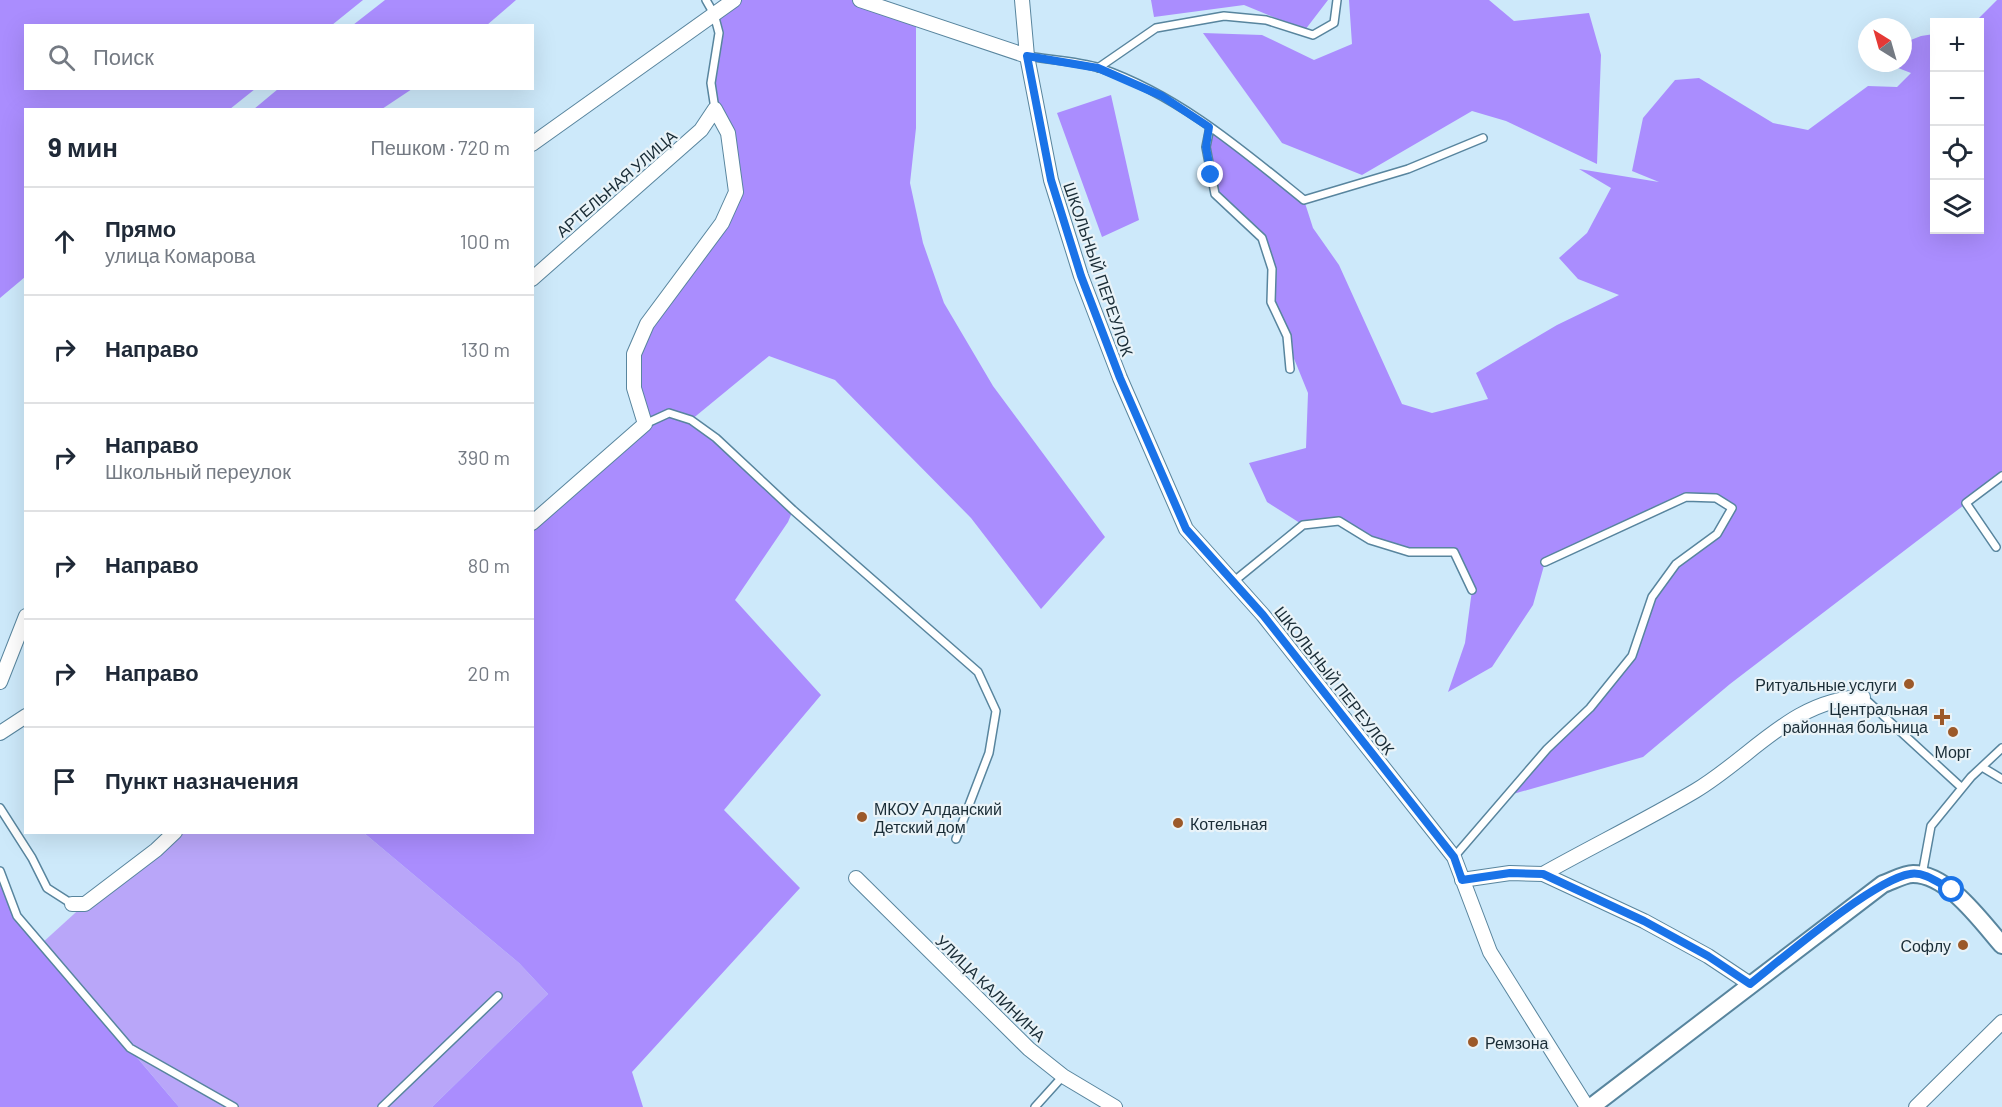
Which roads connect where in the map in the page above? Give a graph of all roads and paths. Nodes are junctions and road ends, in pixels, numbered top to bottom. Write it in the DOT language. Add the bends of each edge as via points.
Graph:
graph roads {
  1 [pos="706,0"];
  2 [pos="734,0"];
  3 [pos="860,0"];
  4 [pos="1022,0"];
  5 [pos="1337,0"];
  6 [pos="714,14"];
  7 [pos="1027,56"];
  8 [pos="1098,68"];
  9 [pos="715,109"];
  10 [pos="1209,127"];
  11 [pos="1484,138"];
  12 [pos="534,143"];
  13 [pos="534,277"];
  14 [pos="1290,369"];
  15 [pos="645,424"];
  16 [pos="2002,476"];
  17 [pos="534,522"];
  18 [pos="1996,547"];
  19 [pos="1545,562"];
  20 [pos="1233,582"];
  21 [pos="1472,590"];
  22 [pos="24,621"];
  23 [pos="0,682"];
  24 [pos="1863,697"];
  25 [pos="24,717"];
  26 [pos="0,732"];
  27 [pos="2002,748"];
  28 [pos="1982,767"];
  29 [pos="2002,779"];
  30 [pos="1962,788"];
  31 [pos="0,808"];
  32 [pos="173,834"];
  33 [pos="956,839"];
  34 [pos="1454,857"];
  35 [pos="0,871"];
  36 [pos="1543,874"];
  37 [pos="1922,875"];
  38 [pos="856,878"];
  39 [pos="1462,880"];
  40 [pos="72,904"];
  41 [pos="2002,945"];
  42 [pos="1750,984"];
  43 [pos="498,996"];
  44 [pos="2002,1022"];
  45 [pos="1063,1076"];
  46 [pos="234,1107"];
  47 [pos="382,1107"];
  48 [pos="1035,1107"];
  49 [pos="1115,1107"];
  50 [pos="1589,1107"];
  51 [pos="1916,1107"];
  1 -- 6 [label="lane"];
  2 -- 6 [label="street"];
  3 -- 7 [label="street"];
  4 -- 7 [label="street, ШКОЛЬНЫЙ ПЕРЕУЛОК"];
  5 -- 8 [label="lane" via="1334,23 1314,35 1266,20 1224,16 1156,27"];
  6 -- 9 [label="lane" via="719,33 711,83"];
  6 -- 12 [label="street"];
  7 -- 8 [label="lane"];
  7 -- 20 [label="street, ШКОЛЬНЫЙ ПЕРЕУЛОК" via="1051,180 1081,276 1120,378 1186,529"];
  8 -- 10 [label="lane" via="1162,96"];
  9 -- 13 [label="street, АРТЕЛЬНАЯ УЛИЦА" via="701,130"];
  9 -- 15 [label="street" via="728,133 736,192 722,224 647,324 634,354 634,388"];
  10 -- 11 [label="lane" via="1304,200 1408,169"];
  10 -- 14 [label="lane" via="1206,147 1215,195 1262,238 1272,269 1271,302 1287,336"];
  15 -- 17 [label="street"];
  15 -- 33 [label="lane" via="669,413 691,420 716,438 978,672 996,711 989,753"];
  16 -- 18 [label="lane" via="1966,503"];
  19 -- 34 [label="lane" via="1686,497 1716,498 1732,508 1717,534 1676,564 1652,597 1632,656 1590,708 1547,749"];
  20 -- 21 [label="lane" via="1303,525 1339,520 1370,540 1409,552 1454,552"];
  20 -- 34 [label="street, ШКОЛЬНЫЙ ПЕРЕУЛОК"];
  22 -- 23 [label="street"];
  24 -- 30 [label="lane"];
  24 -- 36 [label="street" via="1841,698 1796,717 1702,786"];
  25 -- 26 [label="street"];
  27 -- 28 [label="lane"];
  28 -- 29 [label="lane"];
  28 -- 30 [label="lane"];
  30 -- 37 [label="lane" via="1931,826"];
  31 -- 40 [label="lane" via="47,888"];
  32 -- 40 [label="street" via="85,904"];
  34 -- 39 [label="street, ШКОЛЬНЫЙ ПЕРЕУЛОК"];
  35 -- 46 [label="lane" via="17,916 130,1048"];
  36 -- 39 [label="street" via="1510,873"];
  36 -- 42 [label="street" via="1644,921"];
  37 -- 41 [label="street" via="1952,890"];
  37 -- 42 [label="street" via="1910,873 1882,884"];
  38 -- 45 [label="street, УЛИЦА КАЛИНИНА" via="1029,1049"];
  39 -- 50 [label="street, ШКОЛЬНЫЙ ПЕРЕУЛОК" via="1490,952"];
  42 -- 50 [label="street"];
  43 -- 47 [label="lane"];
  44 -- 51 [label="street"];
  45 -- 48 [label="lane"];
  45 -- 49 [label="street, УЛИЦА КАЛИНИНА"];
}
